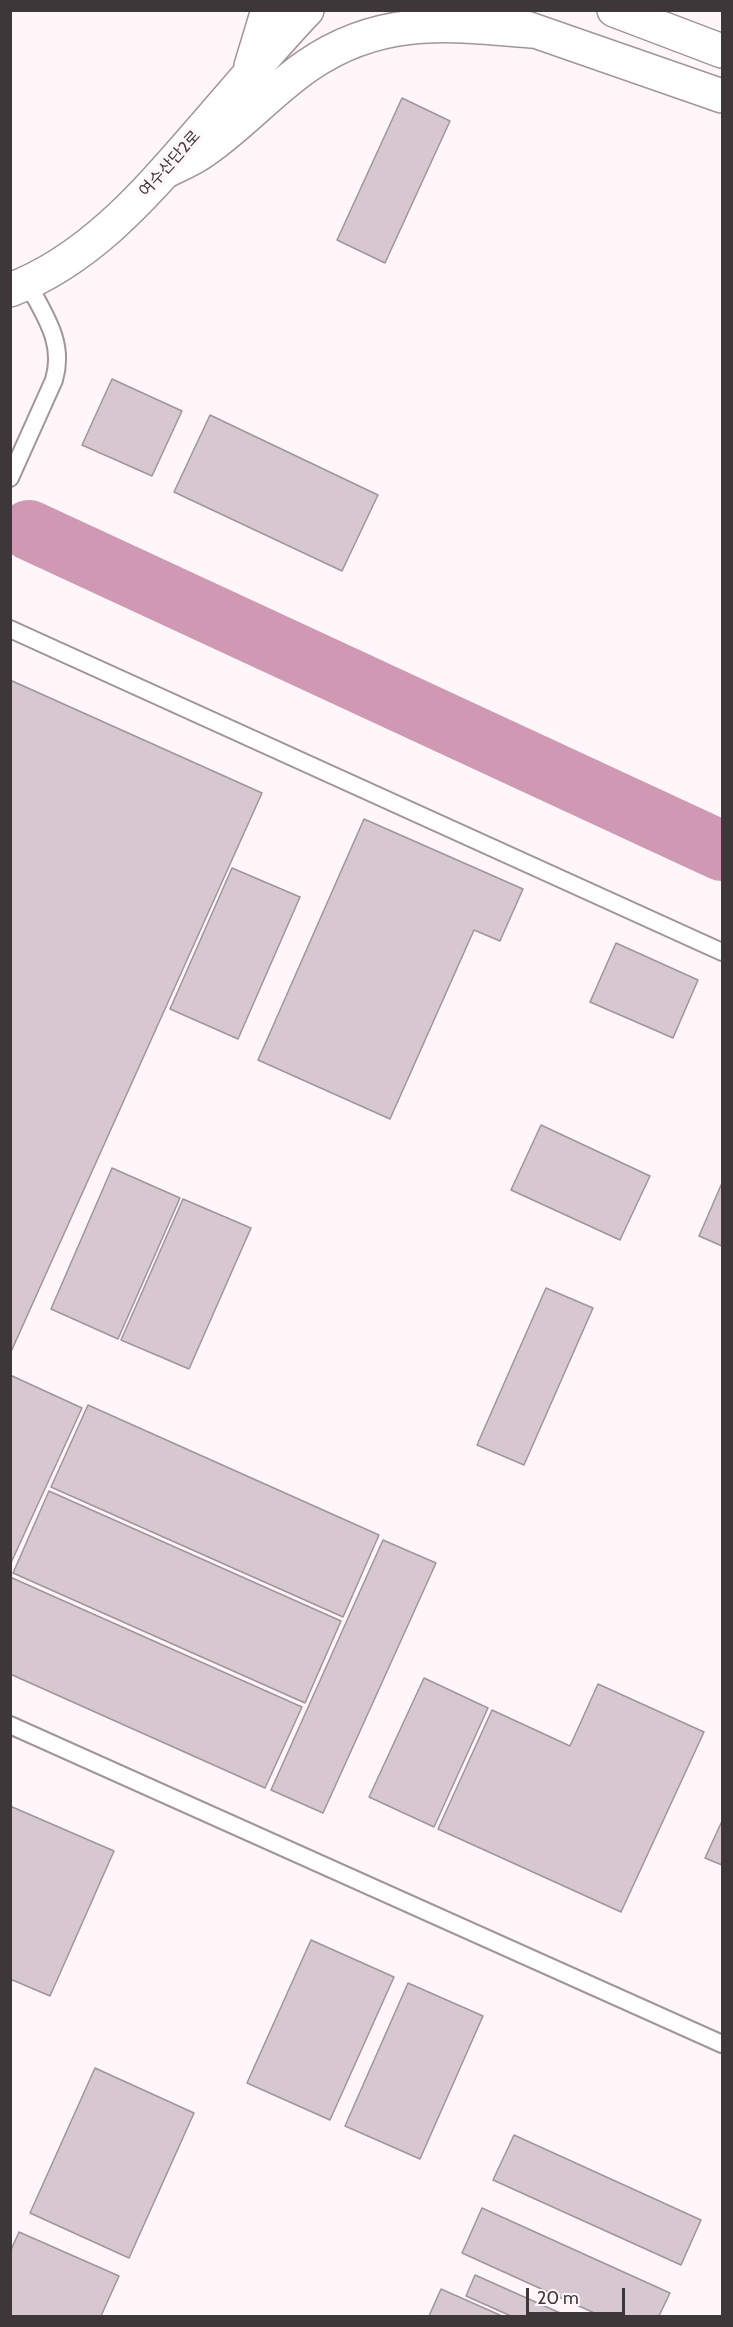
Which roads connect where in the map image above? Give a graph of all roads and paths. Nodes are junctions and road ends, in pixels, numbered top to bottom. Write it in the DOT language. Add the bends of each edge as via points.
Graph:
graph roads {
  1 [pos="268,10"];
  2 [pos="307,10"];
  3 [pos="483,10"];
  4 [pos="614,10"];
  5 [pos="531,31"];
  6 [pos="723,51"];
  7 [pos="248,76"];
  8 [pos="723,96"];
  9 [pos="165,172"];
  10 [pos="19,287"];
  11 [pos="10,478"];
  12 [pos="10,629"];
  13 [pos="723,952"];
  14 [pos="10,1725"];
  15 [pos="723,2044"];
  1 -- 7 [label="street"];
  2 -- 7 [label="street, 여수산단2로"];
  3 -- 5 [label="street"];
  4 -- 6 [label="street"];
  5 -- 8 [label="street"];
  5 -- 9 [label="street" via="419,25 359,38 307,66 203,152"];
  7 -- 9 [label="street, 여수산단2로"];
  9 -- 10 [label="street, 여수산단2로" via="90,243 63,264"];
  10 -- 11 [label="lane" via="51,327 58,364"];
  12 -- 13 [label="lane"];
  14 -- 15 [label="lane"];
}
